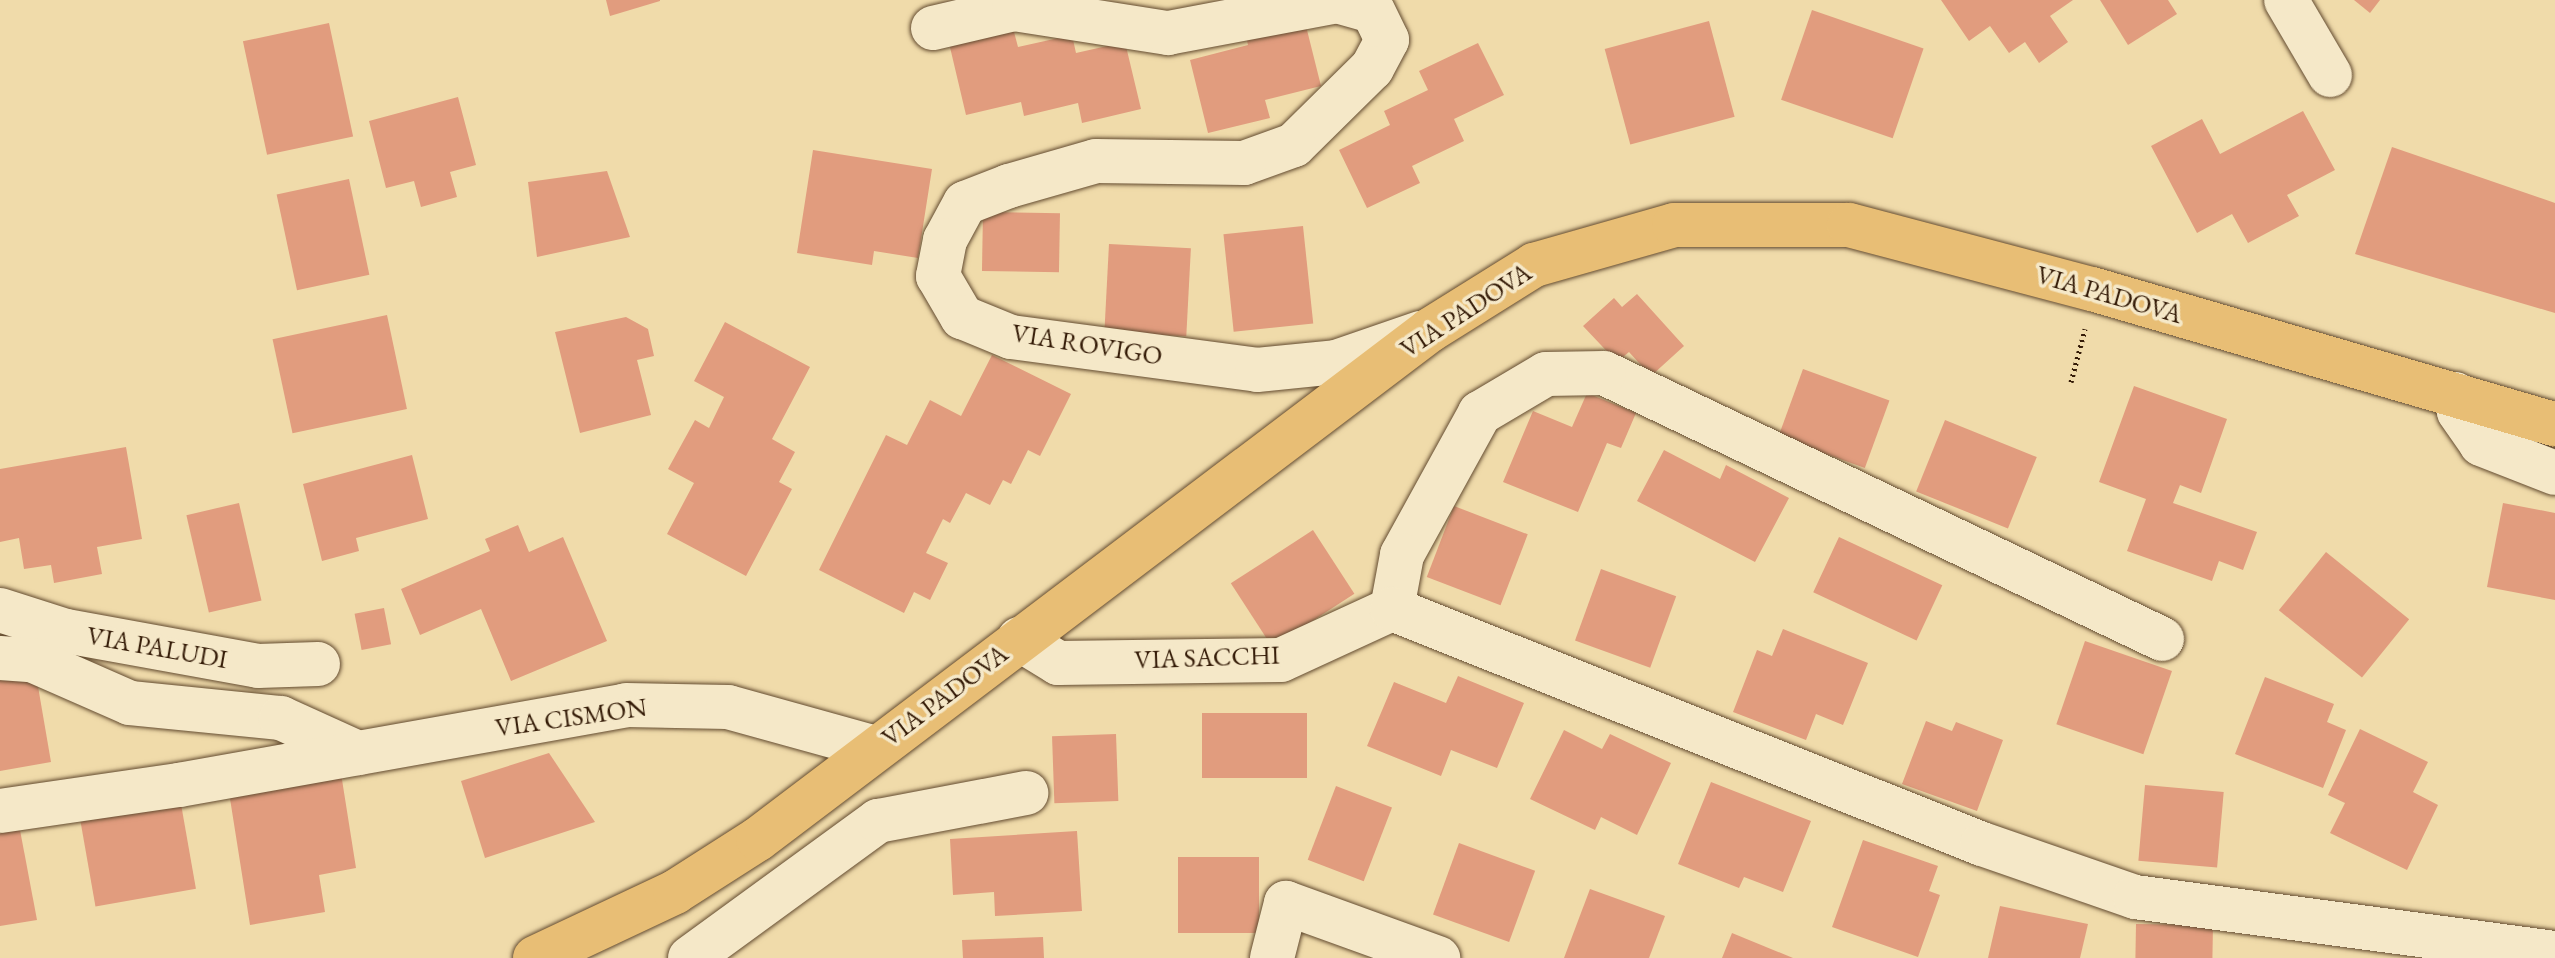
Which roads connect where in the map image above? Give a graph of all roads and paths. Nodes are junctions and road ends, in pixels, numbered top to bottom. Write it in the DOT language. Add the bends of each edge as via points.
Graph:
graph roads {
  1 [pos="2286,0"];
  2 [pos="933,28"];
  3 [pos="2330,75"];
  4 [pos="2087,312"];
  5 [pos="1430,330"];
  6 [pos="2071,382"];
  7 [pos="2455,394"];
  8 [pos="2555,424"];
  9 [pos="2555,473"];
  10 [pos="1392,609"];
  11 [pos="0,610"];
  12 [pos="1019,639"];
  13 [pos="2162,639"];
  14 [pos="0,658"];
  15 [pos="318,664"];
  16 [pos="876,748"];
  17 [pos="358,753"];
  18 [pos="1026,793"];
  19 [pos="0,811"];
  20 [pos="2555,953"];
  21 [pos="535,958"];
  22 [pos="690,958"];
  23 [pos="1272,958"];
  24 [pos="1438,958"];
  1 -- 3 [label="street"];
  2 -- 5 [label="street, VIA ROVIGO" via="1014,9 1168,33 1337,1 1373,11 1387,40 1372,68 1294,145 1244,163 1096,161 1009,186 965,203 945,240 938,276 962,317 1011,337 1257,370 1336,362"];
  4 -- 6 [label="path"];
  5 -- 7 [label="main road, VIA PADOVA" via="1534,265 1674,225 1849,225"];
  5 -- 12 [label="main road, VIA PADOVA"];
  7 -- 8 [label="main road, VIA PADOVA"];
  7 -- 9 [label="street" via="2459,412 2481,444"];
  10 -- 12 [label="street, VIA SACCHI" via="1281,660 1058,663"];
  10 -- 13 [label="street" via="1402,555 1480,413 1546,374 1604,373"];
  10 -- 20 [label="street" via="1982,844 2135,897"];
  11 -- 15 [label="street, VIA PALUDI" via="66,631 258,666"];
  12 -- 16 [label="main road, VIA PADOVA"];
  14 -- 17 [label="street" via="32,660 130,703 281,718"];
  16 -- 17 [label="street, VIA CISMON" via="728,707 626,705"];
  16 -- 21 [label="main road, VIA PADOVA" via="758,839 675,892"];
  17 -- 19 [label="street, VIA CISMON"];
  18 -- 22 [label="street" via="878,821"];
  23 -- 24 [label="street" via="1286,903"];
}
